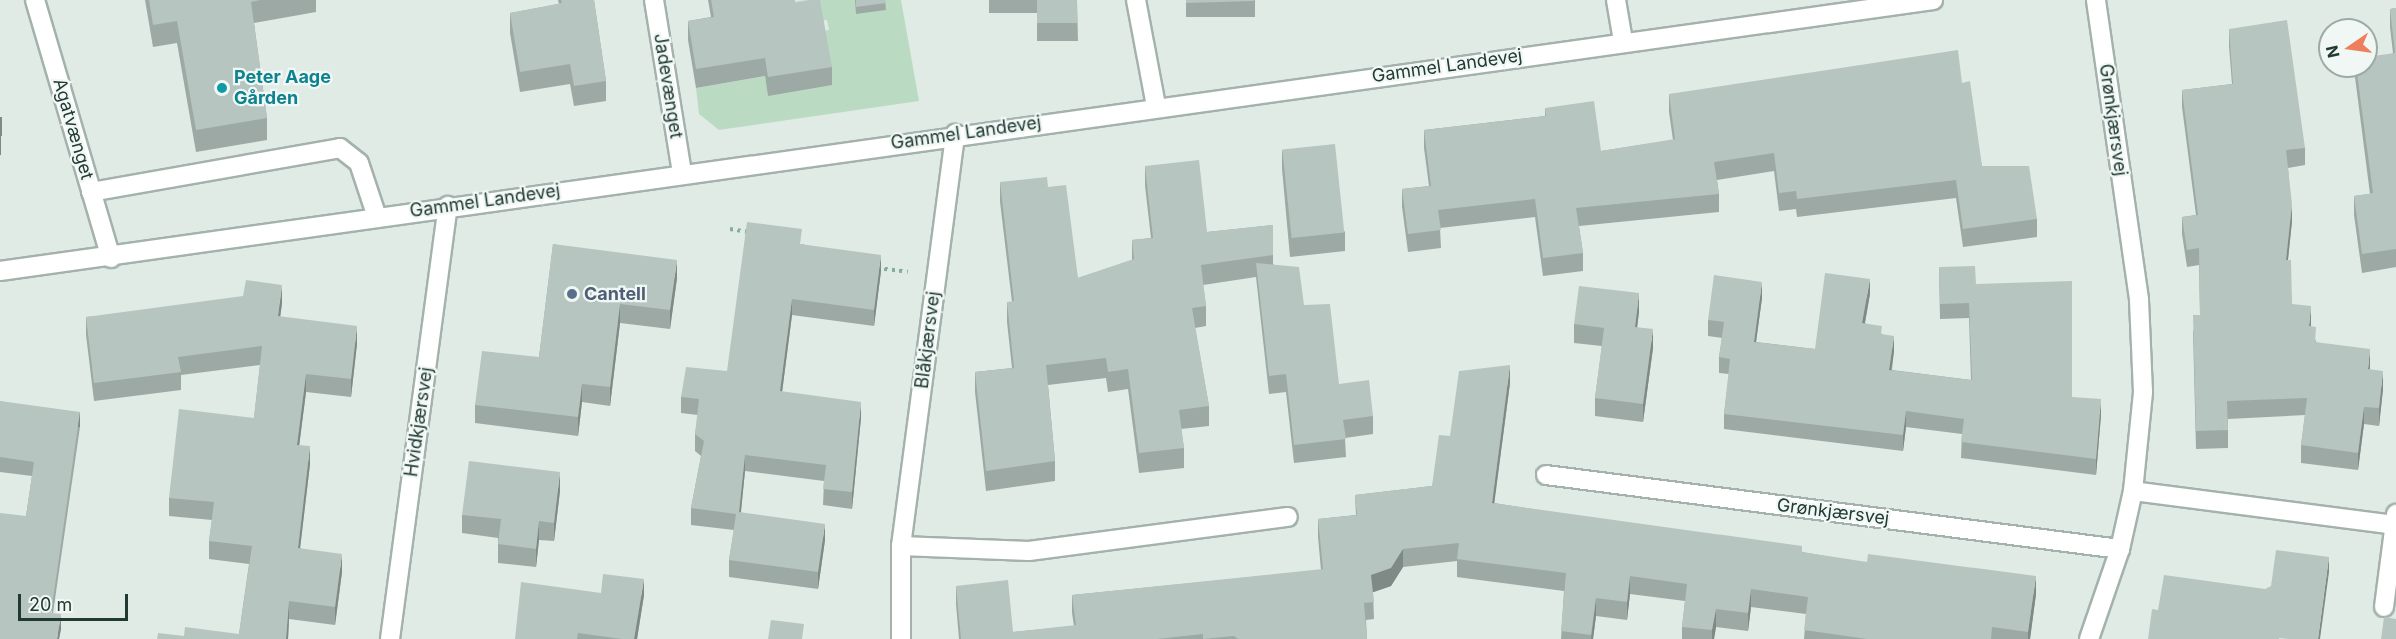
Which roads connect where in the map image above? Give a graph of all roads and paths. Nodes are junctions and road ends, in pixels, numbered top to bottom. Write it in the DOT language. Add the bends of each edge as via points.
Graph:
graph roads {
  1 [pos="36,0"];
  2 [pos="654,0"];
  3 [pos="1136,0"];
  4 [pos="1616,0"];
  5 [pos="1933,0"];
  6 [pos="2096,0"];
  7 [pos="1623,41"];
  8 [pos="1156,106"];
  9 [pos="955,134"];
  10 [pos="682,172"];
  11 [pos="91,192"];
  12 [pos="448,206"];
  13 [pos="377,217"];
  14 [pos="730,229"];
  15 [pos="752,232"];
  16 [pos="111,258"];
  17 [pos="868,267"];
  18 [pos="0,271"];
  19 [pos="936,276"];
  20 [pos="1546,476"];
  21 [pos="2133,491"];
  22 [pos="1288,516"];
  23 [pos="2395,519"];
  24 [pos="901,546"];
  25 [pos="2120,549"];
  26 [pos="2384,608"];
  27 [pos="390,639"];
  28 [pos="901,639"];
  29 [pos="2089,639"];
  1 -- 11 [label="street, Agatvænget"];
  2 -- 10 [label="street, Jadevænget"];
  3 -- 8 [label="street"];
  4 -- 7 [label="street"];
  5 -- 7 [label="street, Gammel Landevej"];
  6 -- 21 [label="street, Grønkjærsvej" via="2139,299 2143,392"];
  7 -- 8 [label="street, Gammel Landevej"];
  8 -- 9 [label="street, Gammel Landevej"];
  9 -- 10 [label="street, Gammel Landevej"];
  9 -- 19 [label="street, Blåkjærsvej"];
  10 -- 12 [label="street, Gammel Landevej"];
  11 -- 13 [label="street" via="340,148 359,163"];
  11 -- 16 [label="street, Agatvænget"];
  12 -- 13 [label="street, Gammel Landevej"];
  12 -- 27 [label="street, Hvidkjærsvej"];
  13 -- 16 [label="street, Gammel Landevej"];
  14 -- 15 [label="path"];
  16 -- 18 [label="street, Gammel Landevej"];
  17 -- 19 [label="path"];
  19 -- 24 [label="street, Blåkjærsvej"];
  20 -- 25 [label="street, Grønkjærsvej"];
  21 -- 23 [label="street"];
  21 -- 25 [label="street, Grønkjærsvej"];
  22 -- 24 [label="street" via="1029,551"];
  23 -- 26 [label="street"];
  24 -- 28 [label="street, Blåkjærsvej"];
  25 -- 29 [label="street, Grønkjærsvej"];
}
